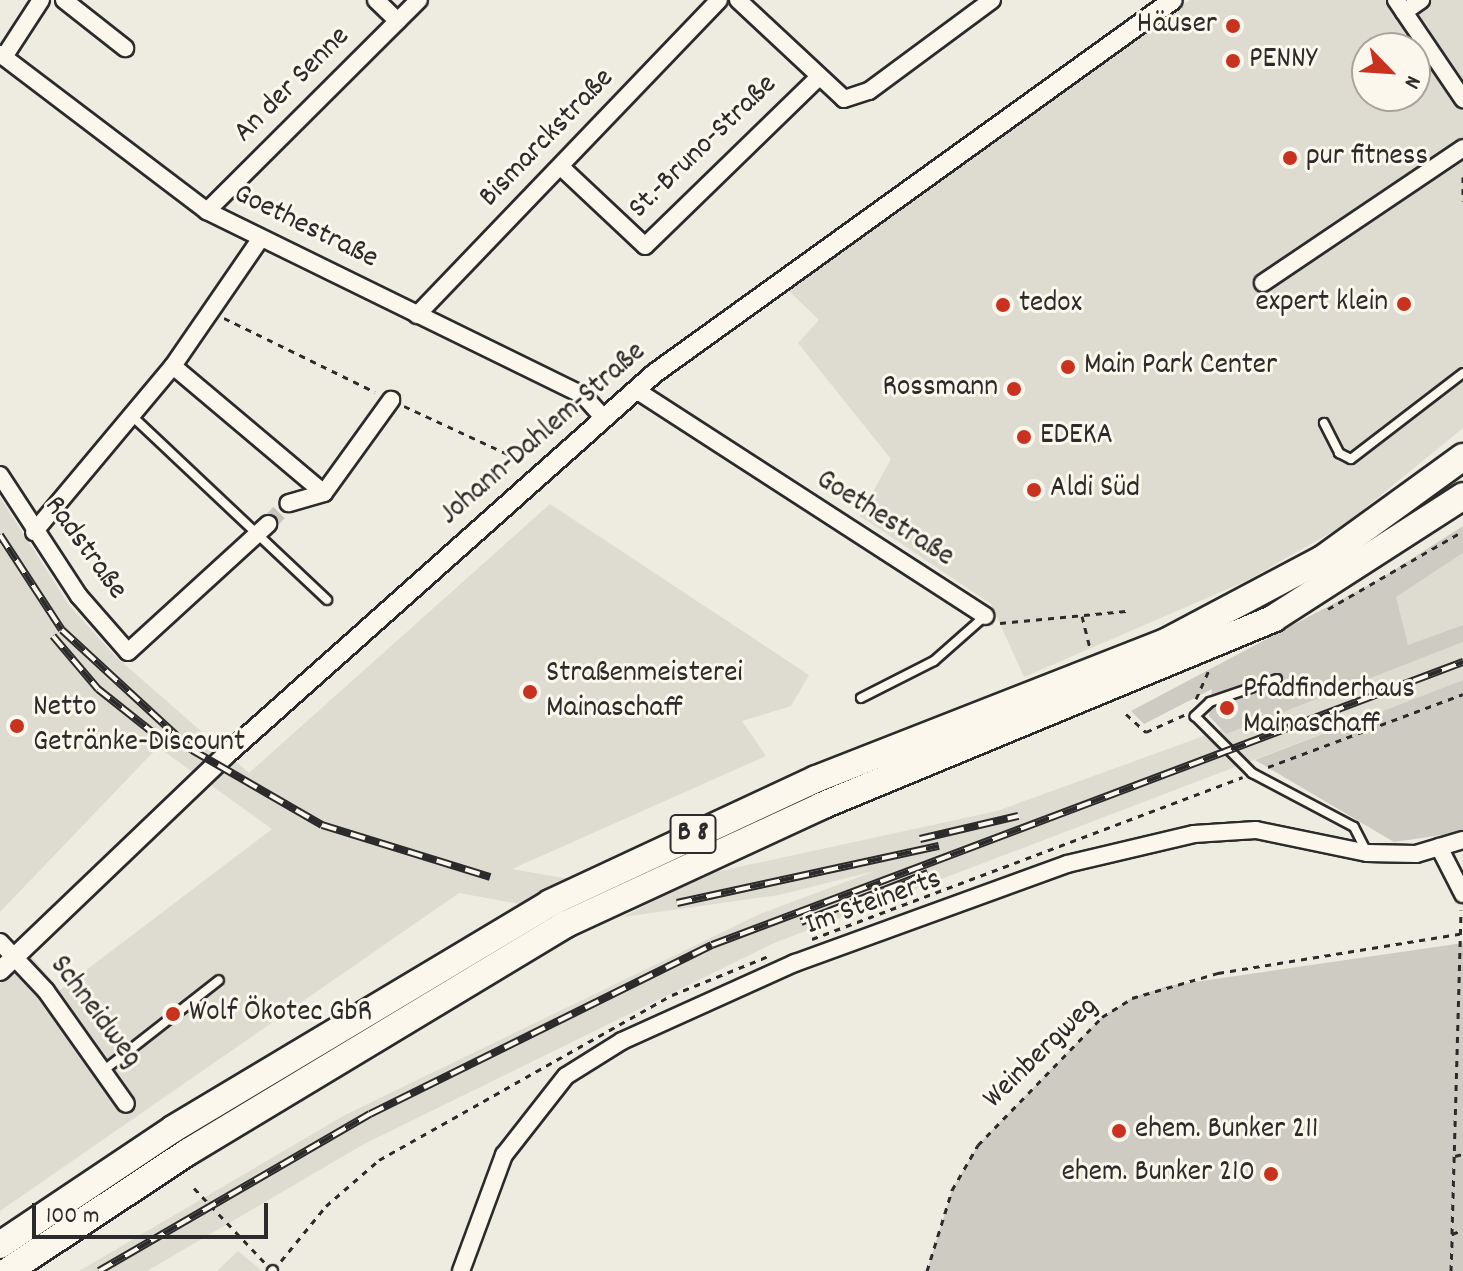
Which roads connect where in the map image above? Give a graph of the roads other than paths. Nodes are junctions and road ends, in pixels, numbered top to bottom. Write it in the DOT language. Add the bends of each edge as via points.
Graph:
graph roads {
  1 [pos="41,0"];
  2 [pos="64,0"];
  3 [pos="376,0"];
  4 [pos="419,0"];
  5 [pos="719,0"];
  6 [pos="738,0"];
  7 [pos="992,0"];
  8 [pos="1173,0"];
  9 [pos="1421,0"];
  10 [pos="1400,6"];
  11 [pos="398,21"];
  12 [pos="125,48"];
  13 [pos="2,56"];
  14 [pos="817,79"];
  15 [pos="1463,99"];
  16 [pos="1463,148"];
  17 [pos="561,167"];
  18 [pos="207,211"];
  19 [pos="261,238"];
  20 [pos="1263,283"];
  21 [pos="417,315"];
  22 [pos="173,366"];
  23 [pos="1463,373"];
  24 [pos="636,390"];
  25 [pos="391,400"];
  26 [pos="131,415"];
  27 [pos="604,418"];
  28 [pos="1324,423"];
  29 [pos="1463,457"];
  30 [pos="0,475"];
  31 [pos="324,493"];
  32 [pos="1463,496"];
  33 [pos="288,503"];
  34 [pos="263,527"];
  35 [pos="34,532"];
  36 [pos="327,600"];
  37 [pos="985,616"];
  38 [pos="1277,679"];
  39 [pos="861,698"];
  40 [pos="1463,840"];
  41 [pos="1439,847"];
  42 [pos="1367,853"];
  43 [pos="1463,894"];
  44 [pos="0,942"];
  45 [pos="15,957"];
  46 [pos="0,971"];
  47 [pos="219,980"];
  48 [pos="103,1071"];
  49 [pos="126,1104"];
  50 [pos="0,1245"];
  51 [pos="8,1271"];
  52 [pos="461,1271"];
  1 -- 13 [label="street"];
  2 -- 12 [label="street"];
  3 -- 11 [label="street"];
  4 -- 11 [label="street, An der Senne"];
  5 -- 17 [label="street, Bismarckstraße"];
  6 -- 14 [label="street"];
  7 -- 14 [label="street" via="869,91 844,99"];
  8 -- 24 [label="street, Johann-Dahlem-Straße"];
  9 -- 10 [label="street"];
  10 -- 15 [label="street"];
  11 -- 18 [label="street, An der Senne"];
  13 -- 18 [label="street, Goethestraße"];
  14 -- 17 [label="street, St.-Bruno-Straße" via="645,246"];
  16 -- 20 [label="street"];
  17 -- 21 [label="street, Bismarckstraße"];
  18 -- 19 [label="street, Goethestraße"];
  19 -- 21 [label="street, Goethestraße"];
  19 -- 22 [label="street"];
  21 -- 27 [label="street, Goethestraße" via="583,395"];
  22 -- 26 [label="street"];
  22 -- 31 [label="street"];
  23 -- 28 [label="lane" via="1351,459 1339,453"];
  24 -- 27 [label="street, Johann-Dahlem-Straße"];
  24 -- 37 [label="street, Goethestraße"];
  25 -- 31 [label="street"];
  26 -- 34 [label="lane"];
  26 -- 35 [label="street"];
  27 -- 45 [label="street, Johann-Dahlem-Straße" via="227,754"];
  29 -- 50 [label="highway, B 8" via="1324,558 1166,642 816,779 550,903 173,1129"];
  30 -- 35 [label="street, Radstraße"];
  31 -- 33 [label="street"];
  32 -- 51 [label="highway, B 8" via="1274,618 821,806 566,924 188,1152"];
  34 -- 35 [label="street, Radstraße" via="128,652"];
  34 -- 36 [label="lane"];
  37 -- 39 [label="lane" via="934,661"];
  38 -- 42 [label="lane" via="1210,702 1195,716 1252,773 1354,827"];
  40 -- 41 [label="street, Im Steinerts"];
  41 -- 42 [label="street, Im Steinerts"];
  41 -- 43 [label="street"];
  42 -- 52 [label="street, Im Steinerts" via="1256,830 1121,848 795,963 622,1041 566,1076 530,1113 484,1199"];
  44 -- 45 [label="street, Schneidweg"];
  45 -- 46 [label="street, Johann-Dahlem-Straße"];
  45 -- 48 [label="street, Schneidweg"];
  47 -- 48 [label="lane"];
  48 -- 49 [label="street, Schneidweg"];
}
